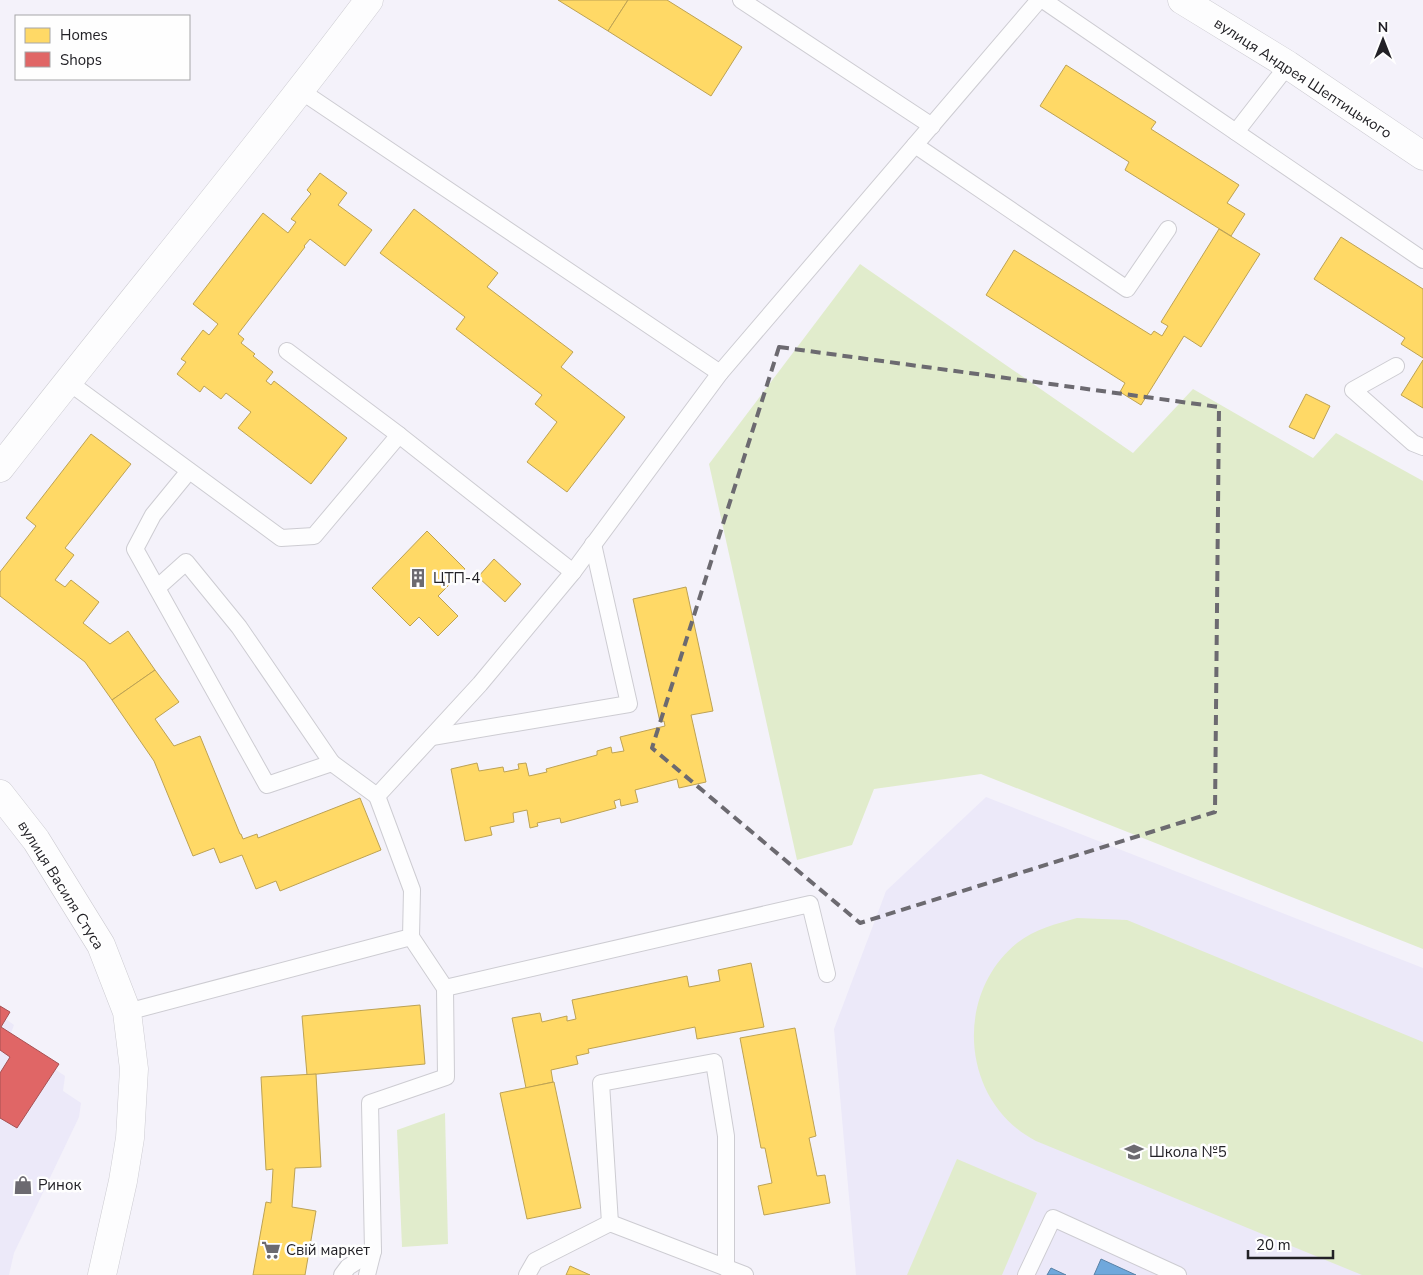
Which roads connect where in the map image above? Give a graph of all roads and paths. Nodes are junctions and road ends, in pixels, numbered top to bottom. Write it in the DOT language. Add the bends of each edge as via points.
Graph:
graph roads {
  1 [pos="369,0"];
  2 [pos="741,0"];
  3 [pos="1041,0"];
  4 [pos="1182,0"];
  5 [pos="1288,65"];
  6 [pos="301,91"];
  7 [pos="932,126"];
  8 [pos="1236,132"];
  9 [pos="915,145"];
  10 [pos="1423,156"];
  11 [pos="1168,230"];
  12 [pos="1423,260"];
  13 [pos="287,351"];
  14 [pos="1396,366"];
  15 [pos="720,373"];
  16 [pos="67,381"];
  17 [pos="400,435"];
  18 [pos="1423,447"];
  19 [pos="0,468"];
  20 [pos="190,471"];
  21 [pos="594,544"];
  22 [pos="573,572"];
  23 [pos="157,588"];
  24 [pos="432,737"];
  25 [pos="332,763"];
  26 [pos="0,794"];
  27 [pos="377,796"];
  28 [pos="411,937"];
  29 [pos="827,974"];
  30 [pos="445,988"];
  31 [pos="127,1012"];
  32 [pos="610,1224"];
  33 [pos="373,1251"];
  34 [pos="726,1268"];
  35 [pos="102,1275"];
  36 [pos="342,1275"];
  37 [pos="368,1275"];
  38 [pos="527,1275"];
  39 [pos="745,1275"];
  40 [pos="1026,1275"];
  41 [pos="1178,1275"];
  1 -- 6 [label="street"];
  2 -- 7 [label="lane"];
  3 -- 7 [label="lane"];
  3 -- 8 [label="lane"];
  4 -- 5 [label="street, вулиця Андрея Шептицького"];
  5 -- 8 [label="lane"];
  5 -- 10 [label="street, вулиця Андрея Шептицького"];
  6 -- 15 [label="lane"];
  6 -- 16 [label="street"];
  7 -- 9 [label="lane"];
  8 -- 12 [label="lane"];
  9 -- 11 [label="lane" via="1127,289"];
  9 -- 15 [label="lane"];
  13 -- 17 [label="lane"];
  14 -- 18 [label="lane" via="1353,390 1413,443"];
  15 -- 21 [label="lane"];
  16 -- 19 [label="street"];
  16 -- 20 [label="lane"];
  17 -- 20 [label="lane" via="314,536 281,538"];
  17 -- 22 [label="lane"];
  20 -- 23 [label="lane" via="153,514 136,549"];
  21 -- 22 [label="lane"];
  21 -- 24 [label="lane" via="629,704"];
  22 -- 24 [label="lane"];
  23 -- 25 [label="lane" via="186,562 239,627"];
  23 -- 25 [label="lane" via="267,785"];
  24 -- 27 [label="lane"];
  25 -- 27 [label="lane"];
  26 -- 31 [label="street, вулиця Василя Стуса" via="36,840 100,945"];
  27 -- 28 [label="lane" via="412,890"];
  28 -- 30 [label="lane"];
  28 -- 31 [label="lane"];
  29 -- 30 [label="lane" via="810,904"];
  30 -- 33 [label="lane" via="446,1077 370,1103"];
  31 -- 35 [label="street, вулиця Василя Стуса" via="134,1069 130,1138"];
  32 -- 34 [label="lane"];
  32 -- 34 [label="lane" via="601,1083 714,1062 726,1136"];
  32 -- 38 [label="lane" via="535,1261"];
  33 -- 36 [label="lane" via="348,1267"];
  33 -- 37 [label="lane"];
  34 -- 39 [label="lane"];
  40 -- 41 [label="lane" via="1053,1218"];
}
